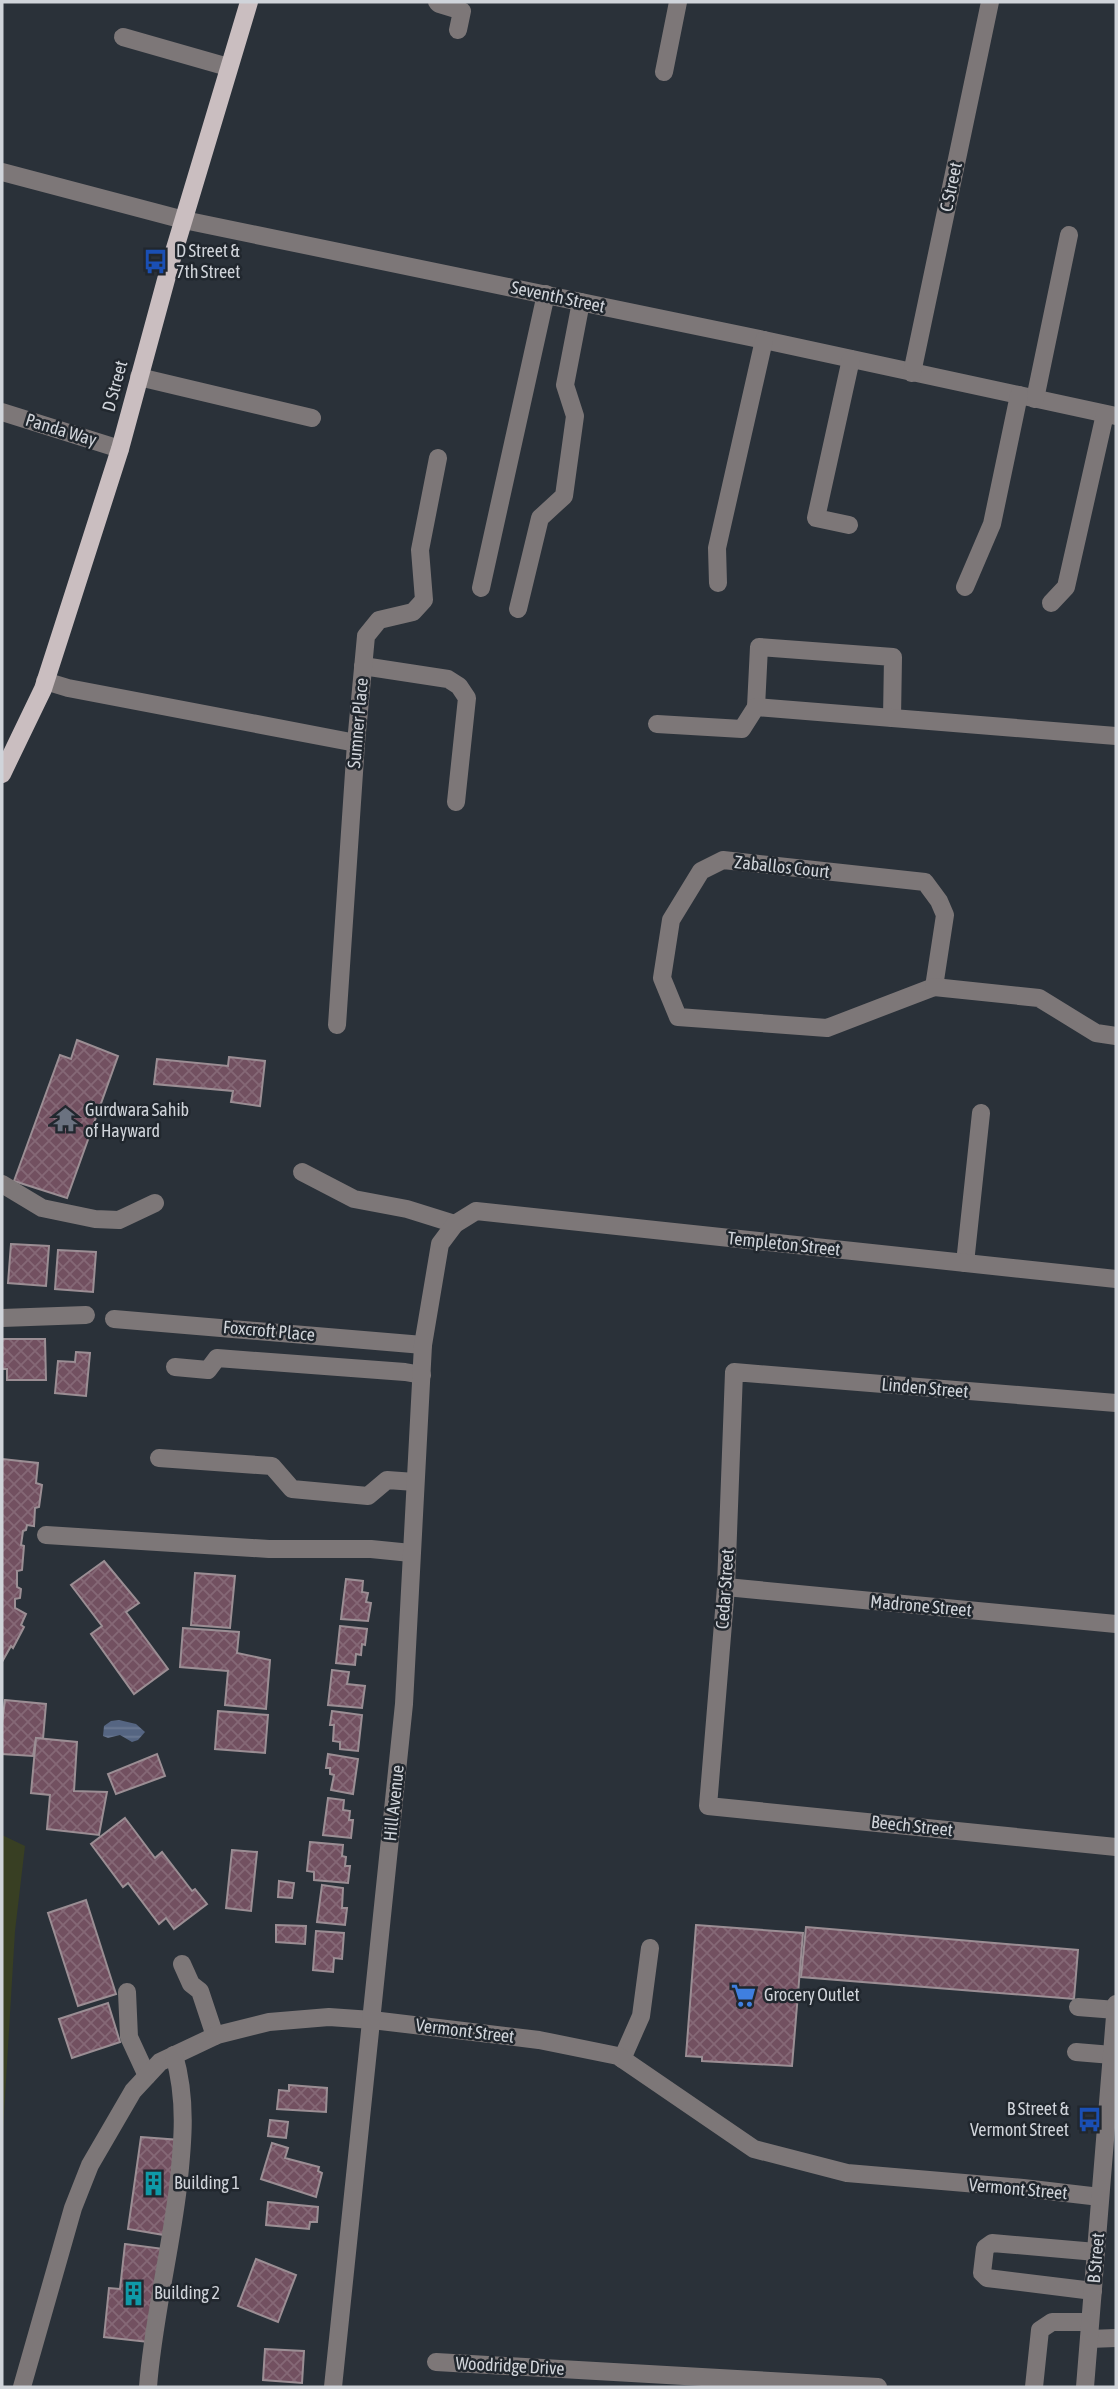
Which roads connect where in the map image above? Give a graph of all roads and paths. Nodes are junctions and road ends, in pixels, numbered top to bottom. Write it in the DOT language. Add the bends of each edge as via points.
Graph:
graph roads {
  1 [pos="248,2"];
  2 [pos="437,2"];
  3 [pos="678,2"];
  4 [pos="990,2"];
  5 [pos="458,30"];
  6 [pos="123,37"];
  7 [pos="228,67"];
  8 [pos="664,72"];
  9 [pos="2,172"];
  10 [pos="184,220"];
  11 [pos="1069,235"];
  12 [pos="546,294"];
  13 [pos="581,302"];
  14 [pos="764,340"];
  15 [pos="851,359"];
  16 [pos="912,373"];
  17 [pos="139,377"];
  18 [pos="1027,397"];
  19 [pos="2,412"];
  20 [pos="1111,415"];
  21 [pos="312,418"];
  22 [pos="120,449"];
  23 [pos="438,458"];
  24 [pos="849,525"];
  25 [pos="718,583"];
  26 [pos="965,587"];
  27 [pos="481,588"];
  28 [pos="1051,603"];
  29 [pos="518,609"];
  30 [pos="363,666"];
  31 [pos="45,681"];
  32 [pos="756,707"];
  33 [pos="891,718"];
  34 [pos="657,724"];
  35 [pos="1116,736"];
  36 [pos="356,743"];
  37 [pos="2,774"];
  38 [pos="456,802"];
  39 [pos="934,987"];
  40 [pos="337,1025"];
  41 [pos="1116,1036"];
  42 [pos="981,1113"];
  43 [pos="302,1172"];
  44 [pos="2,1184"];
  45 [pos="155,1203"];
  46 [pos="455,1224"];
  47 [pos="965,1263"];
  48 [pos="1116,1279"];
  49 [pos="86,1315"];
  50 [pos="2,1318"];
  51 [pos="114,1319"];
  52 [pos="423,1345"];
  53 [pos="175,1367"];
  54 [pos="734,1372"];
  55 [pos="422,1375"];
  56 [pos="1116,1404"];
  57 [pos="159,1458"];
  58 [pos="415,1482"];
  59 [pos="46,1535"];
  60 [pos="411,1553"];
  61 [pos="726,1587"];
  62 [pos="1116,1624"];
  63 [pos="708,1805"];
  64 [pos="1116,1847"];
  65 [pos="650,1948"];
  66 [pos="182,1964"];
  67 [pos="127,1992"];
  68 [pos="1116,2004"];
  69 [pos="1079,2007"];
  70 [pos="1116,2010"];
  71 [pos="372,2020"];
  72 [pos="209,2039"];
  73 [pos="1076,2052"];
  74 [pos="174,2055"];
  75 [pos="1112,2056"];
  76 [pos="622,2059"];
  77 [pos="147,2076"];
  78 [pos="1110,2149"];
  79 [pos="1100,2197"];
  80 [pos="1096,2252"];
  81 [pos="1093,2291"];
  82 [pos="1090,2330"];
  83 [pos="1116,2339"];
  84 [pos="436,2362"];
  85 [pos="22,2387"];
  86 [pos="148,2387"];
  87 [pos="333,2387"];
  88 [pos="878,2387"];
  89 [pos="1034,2387"];
  90 [pos="1085,2387"];
  1 -- 7 [label="main road, D Street"];
  2 -- 5 [label="street" via="462,11"];
  3 -- 8 [label="street"];
  4 -- 16 [label="street, C Street"];
  6 -- 7 [label="street"];
  7 -- 10 [label="main road, D Street"];
  9 -- 10 [label="street, Seventh Street"];
  10 -- 12 [label="street, Seventh Street"];
  10 -- 17 [label="main road, D Street"];
  11 -- 18 [label="street"];
  12 -- 13 [label="street, Seventh Street"];
  12 -- 27 [label="street"];
  13 -- 14 [label="street, Seventh Street"];
  13 -- 29 [label="street" via="565,385 575,416 564,496 540,518"];
  14 -- 15 [label="street, Seventh Street"];
  14 -- 25 [label="street" via="717,548"];
  15 -- 16 [label="street, Seventh Street"];
  15 -- 24 [label="street" via="816,518"];
  16 -- 18 [label="street, Seventh Street"];
  17 -- 21 [label="street"];
  17 -- 22 [label="main road, D Street"];
  18 -- 20 [label="street, Seventh Street"];
  18 -- 26 [label="street" via="992,523"];
  19 -- 22 [label="street, Panda Way"];
  20 -- 28 [label="street" via="1066,587"];
  22 -- 31 [label="main road, D Street"];
  23 -- 30 [label="street, Sumner Place" via="420,550 424,600 413,612 379,620 366,636"];
  30 -- 36 [label="street, Sumner Place"];
  30 -- 38 [label="street" via="448,679 463,691 467,698"];
  31 -- 36 [label="street"];
  31 -- 37 [label="main road, D Street"];
  32 -- 33 [label="street"];
  32 -- 33 [label="street" via="759,647 892,657"];
  32 -- 34 [label="street" via="742,729"];
  33 -- 35 [label="street"];
  36 -- 40 [label="street, Sumner Place"];
  39 -- 39 [label="street, Zaballos Court" via="827,1028 678,1017 662,978 671,920 701,871 723,860 925,882 945,915"];
  39 -- 41 [label="street, Zaballos Court" via="1039,998 1096,1034"];
  42 -- 47 [label="street"];
  43 -- 46 [label="street" via="354,1199"];
  44 -- 45 [label="street" via="42,1208 95,1219 119,1220"];
  46 -- 47 [label="street, Templeton Street" via="476,1211"];
  46 -- 52 [label="street, Hill Avenue" via="440,1244"];
  47 -- 48 [label="street, Templeton Street"];
  49 -- 50 [label="street"];
  51 -- 52 [label="street, Foxcroft Place"];
  52 -- 55 [label="street, Hill Avenue"];
  53 -- 55 [label="street" via="208,1370 218,1358"];
  54 -- 56 [label="street, Linden Street"];
  54 -- 61 [label="street, Cedar Street"];
  55 -- 58 [label="street, Hill Avenue"];
  57 -- 58 [label="street" via="272,1466 292,1489 368,1496 387,1480"];
  58 -- 60 [label="street, Hill Avenue"];
  59 -- 60 [label="street"];
  60 -- 71 [label="street, Hill Avenue" via="404,1704"];
  61 -- 62 [label="street, Madrone Street"];
  61 -- 63 [label="street, Cedar Street"];
  63 -- 64 [label="street, Beech Street"];
  65 -- 76 [label="street" via="640,2016"];
  66 -- 72 [label="street" via="191,1984 190,1997"];
  67 -- 77 [label="street" via="129,2037"];
  68 -- 70 [label="street, B Street"];
  69 -- 70 [label="street"];
  70 -- 75 [label="street, B Street"];
  71 -- 72 [label="street, Vermont Street" via="329,2017 270,2022"];
  71 -- 76 [label="street, Vermont Street" via="539,2040"];
  71 -- 87 [label="street, Hill Avenue"];
  72 -- 74 [label="street, Vermont Street"];
  73 -- 75 [label="street"];
  74 -- 77 [label="street, Vermont Street"];
  74 -- 86 [label="street" via="185,2132"];
  75 -- 78 [label="street, B Street"];
  76 -- 79 [label="street, Vermont Street" via="754,2150 847,2173"];
  77 -- 85 [label="street, Vermont Street" via="133,2091 90,2165 73,2208"];
  78 -- 79 [label="street, B Street"];
  79 -- 80 [label="street, B Street"];
  80 -- 81 [label="street, B Street"];
  80 -- 81 [label="street" via="992,2243 985,2248 982,2273 987,2278"];
  81 -- 82 [label="street, B Street"];
  82 -- 83 [label="street"];
  82 -- 89 [label="street" via="1052,2322 1040,2330"];
  82 -- 90 [label="street, B Street"];
  84 -- 88 [label="street, Woodridge Drive"];
}
